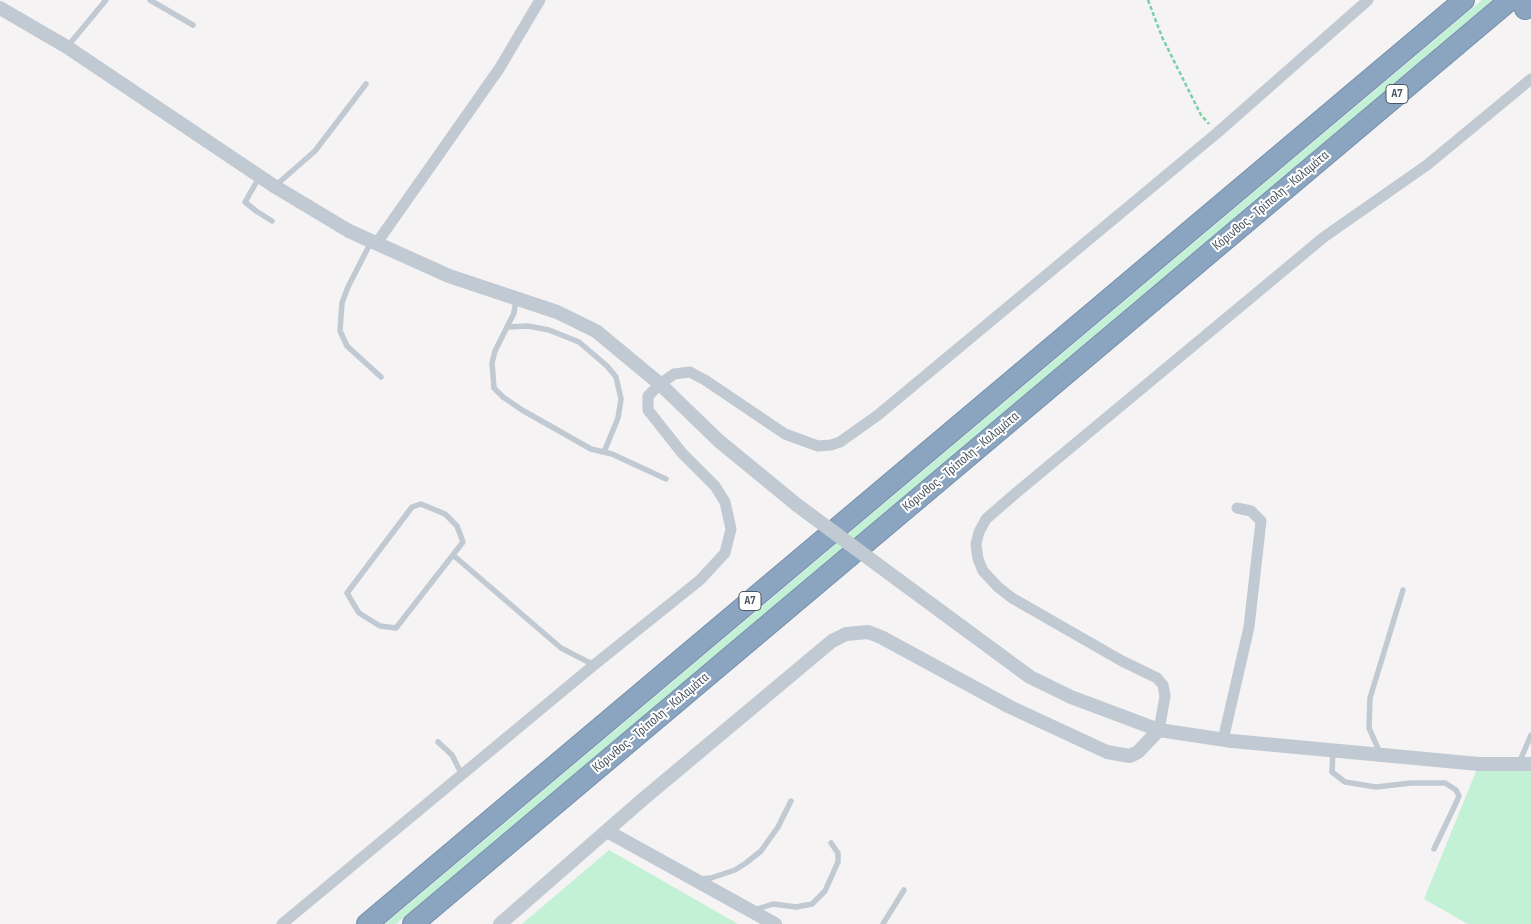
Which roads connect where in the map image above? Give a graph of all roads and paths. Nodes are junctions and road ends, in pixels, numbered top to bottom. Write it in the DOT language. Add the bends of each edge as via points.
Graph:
graph roads {
  1 [pos="106,0"];
  2 [pos="150,0"];
  3 [pos="540,0"];
  4 [pos="1148,0"];
  5 [pos="1368,0"];
  6 [pos="1464,0"];
  7 [pos="1522,4"];
  8 [pos="0,8"];
  9 [pos="193,25"];
  10 [pos="67,47"];
  11 [pos="1358,77"];
  12 [pos="1531,79"];
  13 [pos="366,84"];
  14 [pos="1344,101"];
  15 [pos="1374,132"];
  16 [pos="1217,133"];
  17 [pos="260,176"];
  18 [pos="274,186"];
  19 [pos="1286,188"];
  20 [pos="272,220"];
  21 [pos="374,243"];
  22 [pos="516,299"];
  23 [pos="508,327"];
  24 [pos="381,377"];
  25 [pos="660,384"];
  26 [pos="604,452"];
  27 [pos="666,479"];
  28 [pos="1237,508"];
  29 [pos="453,555"];
  30 [pos="1403,590"];
  31 [pos="594,665"];
  32 [pos="1160,730"];
  33 [pos="1531,735"];
  34 [pos="1224,740"];
  35 [pos="438,742"];
  36 [pos="1333,751"];
  37 [pos="1380,755"];
  38 [pos="1525,764"];
  39 [pos="462,775"];
  40 [pos="791,801"];
  41 [pos="607,831"];
  42 [pos="831,843"];
  43 [pos="1434,849"];
  44 [pos="693,879"];
  45 [pos="904,890"];
  46 [pos="752,911"];
  47 [pos="282,924"];
  48 [pos="367,924"];
  49 [pos="413,924"];
  50 [pos="500,924"];
  51 [pos="774,924"];
  52 [pos="883,924"];
  1 -- 10 [label="lane"];
  2 -- 9 [label="lane"];
  3 -- 21 [label="street" via="490,83"];
  4 -- 16 [label="path" via="1162,37 1201,115"];
  5 -- 16 [label="street"];
  6 -- 14 [label="highway, Α7"];
  7 -- 19 [label="highway, Κόρινθος - Τρίπολη - Καλαμάτα / Α7"];
  8 -- 10 [label="street"];
  10 -- 17 [label="street"];
  11 -- 14 [label="highway"];
  12 -- 32 [label="street" via="1427,165 1324,237 986,519 976,544 983,571 1012,598 1158,678 1165,696"];
  13 -- 18 [label="lane" via="315,151"];
  14 -- 48 [label="highway, Α7"];
  15 -- 19 [label="highway"];
  16 -- 25 [label="street" via="878,415 840,442 818,446 785,434 690,372 674,374"];
  17 -- 18 [label="street"];
  17 -- 20 [label="lane" via="246,202 256,212"];
  18 -- 21 [label="street"];
  19 -- 49 [label="highway, Κόρινθος - Τρίπολη - Καλαμάτα / Α7"];
  21 -- 22 [label="street" via="449,276"];
  21 -- 24 [label="lane" via="348,287 342,303 340,331 347,346"];
  22 -- 23 [label="lane"];
  22 -- 25 [label="street" via="557,312 596,331"];
  23 -- 26 [label="lane" via="492,363 494,388 522,410 591,449"];
  23 -- 26 [label="lane" via="549,330 579,342 616,377 622,399"];
  25 -- 31 [label="street" via="648,396 648,410 682,453 719,491 730,519 729,543 721,559 700,580"];
  25 -- 32 [label="street, bridge" via="719,442 797,505 1030,677"];
  26 -- 27 [label="lane"];
  28 -- 34 [label="street" via="1251,510 1261,521 1249,627"];
  29 -- 29 [label="lane" via="396,628 372,623 359,613 347,594 412,507 430,506 451,520 463,542"];
  29 -- 31 [label="lane" via="561,648"];
  30 -- 37 [label="lane" via="1370,698 1369,728"];
  31 -- 39 [label="street"];
  32 -- 34 [label="street"];
  32 -- 41 [label="street" via="1130,756 1107,752 1010,707 881,637 855,632 832,641"];
  33 -- 38 [label="lane"];
  34 -- 36 [label="street"];
  35 -- 39 [label="lane" via="452,755"];
  36 -- 37 [label="street"];
  36 -- 43 [label="lane" via="1332,772 1346,782 1376,787 1445,783 1456,790 1457,801"];
  37 -- 38 [label="street" via="1479,764"];
  39 -- 47 [label="street"];
  40 -- 44 [label="lane" via="761,851 746,863 711,878"];
  41 -- 44 [label="street"];
  41 -- 50 [label="street"];
  42 -- 46 [label="lane" via="838,853 838,862 825,891 812,904 796,907 773,904"];
  44 -- 46 [label="street"];
  45 -- 52 [label="lane"];
  46 -- 51 [label="street"];
}
